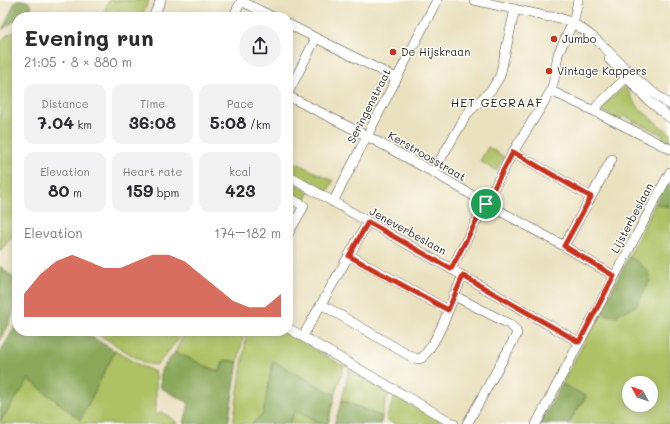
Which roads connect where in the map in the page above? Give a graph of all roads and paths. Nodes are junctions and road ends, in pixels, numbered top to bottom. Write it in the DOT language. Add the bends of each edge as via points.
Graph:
graph roads {
  1 [pos="161,0"];
  2 [pos="241,0"];
  3 [pos="437,0"];
  4 [pos="474,0"];
  5 [pos="578,0"];
  6 [pos="515,9"];
  7 [pos="155,12"];
  8 [pos="235,12"];
  9 [pos="264,12"];
  10 [pos="572,24"];
  11 [pos="293,26"];
  12 [pos="316,38"];
  13 [pos="628,75"];
  14 [pos="396,78"];
  15 [pos="293,85"];
  16 [pos="550,91"];
  17 [pos="293,98"];
  18 [pos="670,105"];
  19 [pos="594,111"];
  20 [pos="670,118"];
  21 [pos="367,136"];
  22 [pos="670,149"];
  23 [pos="513,152"];
  24 [pos="612,158"];
  25 [pos="433,172"];
  26 [pos="670,172"];
  27 [pos="293,179"];
  28 [pos="591,197"];
  29 [pos="293,200"];
  30 [pos="333,202"];
  31 [pos="486,204"];
  32 [pos="368,222"];
  33 [pos="293,225"];
  34 [pos="564,246"];
  35 [pos="349,256"];
  36 [pos="451,269"];
  37 [pos="463,276"];
  38 [pos="614,276"];
  39 [pos="453,295"];
  40 [pos="321,304"];
  41 [pos="448,310"];
  42 [pos="293,331"];
  43 [pos="302,336"];
  44 [pos="579,342"];
  45 [pos="454,424"];
  46 [pos="467,424"];
  47 [pos="536,424"];
  1 -- 7 [label="street"];
  2 -- 8 [label="street"];
  2 -- 9 [label="street"];
  3 -- 14 [label="street, Seringenstraat"];
  4 -- 6 [label="street"];
  5 -- 10 [label="street"];
  6 -- 10 [label="street"];
  6 -- 25 [label="street" via="500,76 467,114"];
  10 -- 13 [label="street" via="580,34"];
  10 -- 16 [label="street" via="558,54"];
  11 -- 12 [label="street"];
  12 -- 14 [label="street"];
  12 -- 15 [label="street"];
  13 -- 18 [label="street"];
  13 -- 19 [label="street"];
  13 -- 20 [label="street" via="648,100"];
  14 -- 21 [label="street, Seringenstraat"];
  16 -- 19 [label="street"];
  16 -- 23 [label="street"];
  17 -- 21 [label="street, Kerstroosstraat"];
  19 -- 22 [label="street"];
  21 -- 25 [label="street, Kerstroosstraat"];
  21 -- 30 [label="street, Seringenstraat"];
  23 -- 28 [label="street"];
  23 -- 31 [label="street"];
  24 -- 28 [label="street"];
  25 -- 31 [label="street, Kerstroosstraat"];
  26 -- 38 [label="street, Lijsterbeslaan"];
  27 -- 30 [label="street, Jeneverbeslaan"];
  28 -- 34 [label="street"];
  29 -- 33 [label="street" via="304,206"];
  30 -- 32 [label="street, Jeneverbeslaan"];
  31 -- 34 [label="street, Kerstroosstraat"];
  31 -- 36 [label="street"];
  32 -- 35 [label="street"];
  32 -- 36 [label="street, Jeneverbeslaan"];
  34 -- 38 [label="street, Kerstroosstraat"];
  35 -- 40 [label="street"];
  35 -- 41 [label="street"];
  36 -- 37 [label="street, Jeneverbeslaan"];
  37 -- 39 [label="street"];
  37 -- 44 [label="street, Jeneverbeslaan"];
  38 -- 44 [label="street, Lijsterbeslaan"];
  39 -- 41 [label="street"];
  39 -- 46 [label="street" via="515,329 517,334"];
  40 -- 41 [label="street" via="417,358 422,358 426,353"];
  40 -- 43 [label="street"];
  42 -- 43 [label="street"];
  43 -- 45 [label="street"];
  44 -- 47 [label="street, Lijsterbeslaan"];
}
